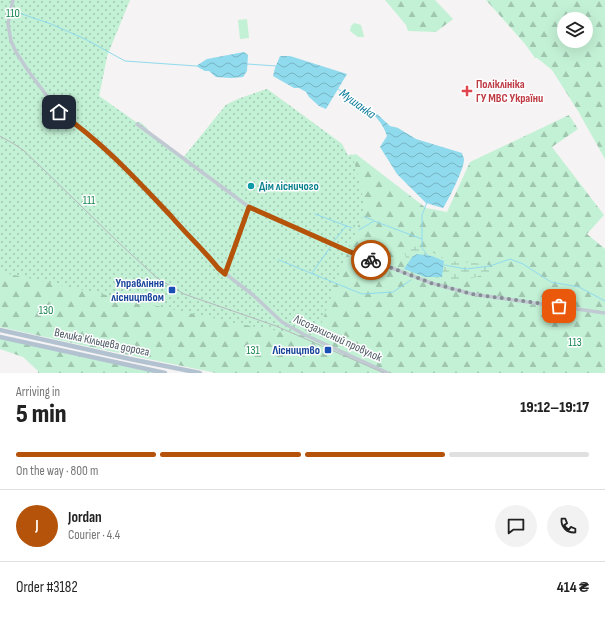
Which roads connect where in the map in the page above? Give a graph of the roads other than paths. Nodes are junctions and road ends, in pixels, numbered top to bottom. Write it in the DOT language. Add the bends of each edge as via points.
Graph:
graph roads {
  1 [pos="13,0"];
  2 [pos="137,124"];
  3 [pos="249,207"];
  4 [pos="225,274"];
  5 [pos="605,313"];
  6 [pos="0,330"];
  7 [pos="0,337"];
  8 [pos="165,373"];
  9 [pos="200,373"];
  10 [pos="388,373"];
  1 -- 4 [label="street, Лісозахисний провулок" via="8,24 11,41 35,81 59,112 110,152"];
  2 -- 3 [label="street"];
  3 -- 4 [label="street"];
  3 -- 5 [label="street" via="348,251 431,283 472,294"];
  4 -- 10 [label="street, Лісозахисний провулок" via="282,322"];
  6 -- 9 [label="main road, Велика Кільцева дорога"];
  7 -- 8 [label="main road, Велика Кільцева дорога"];
}
